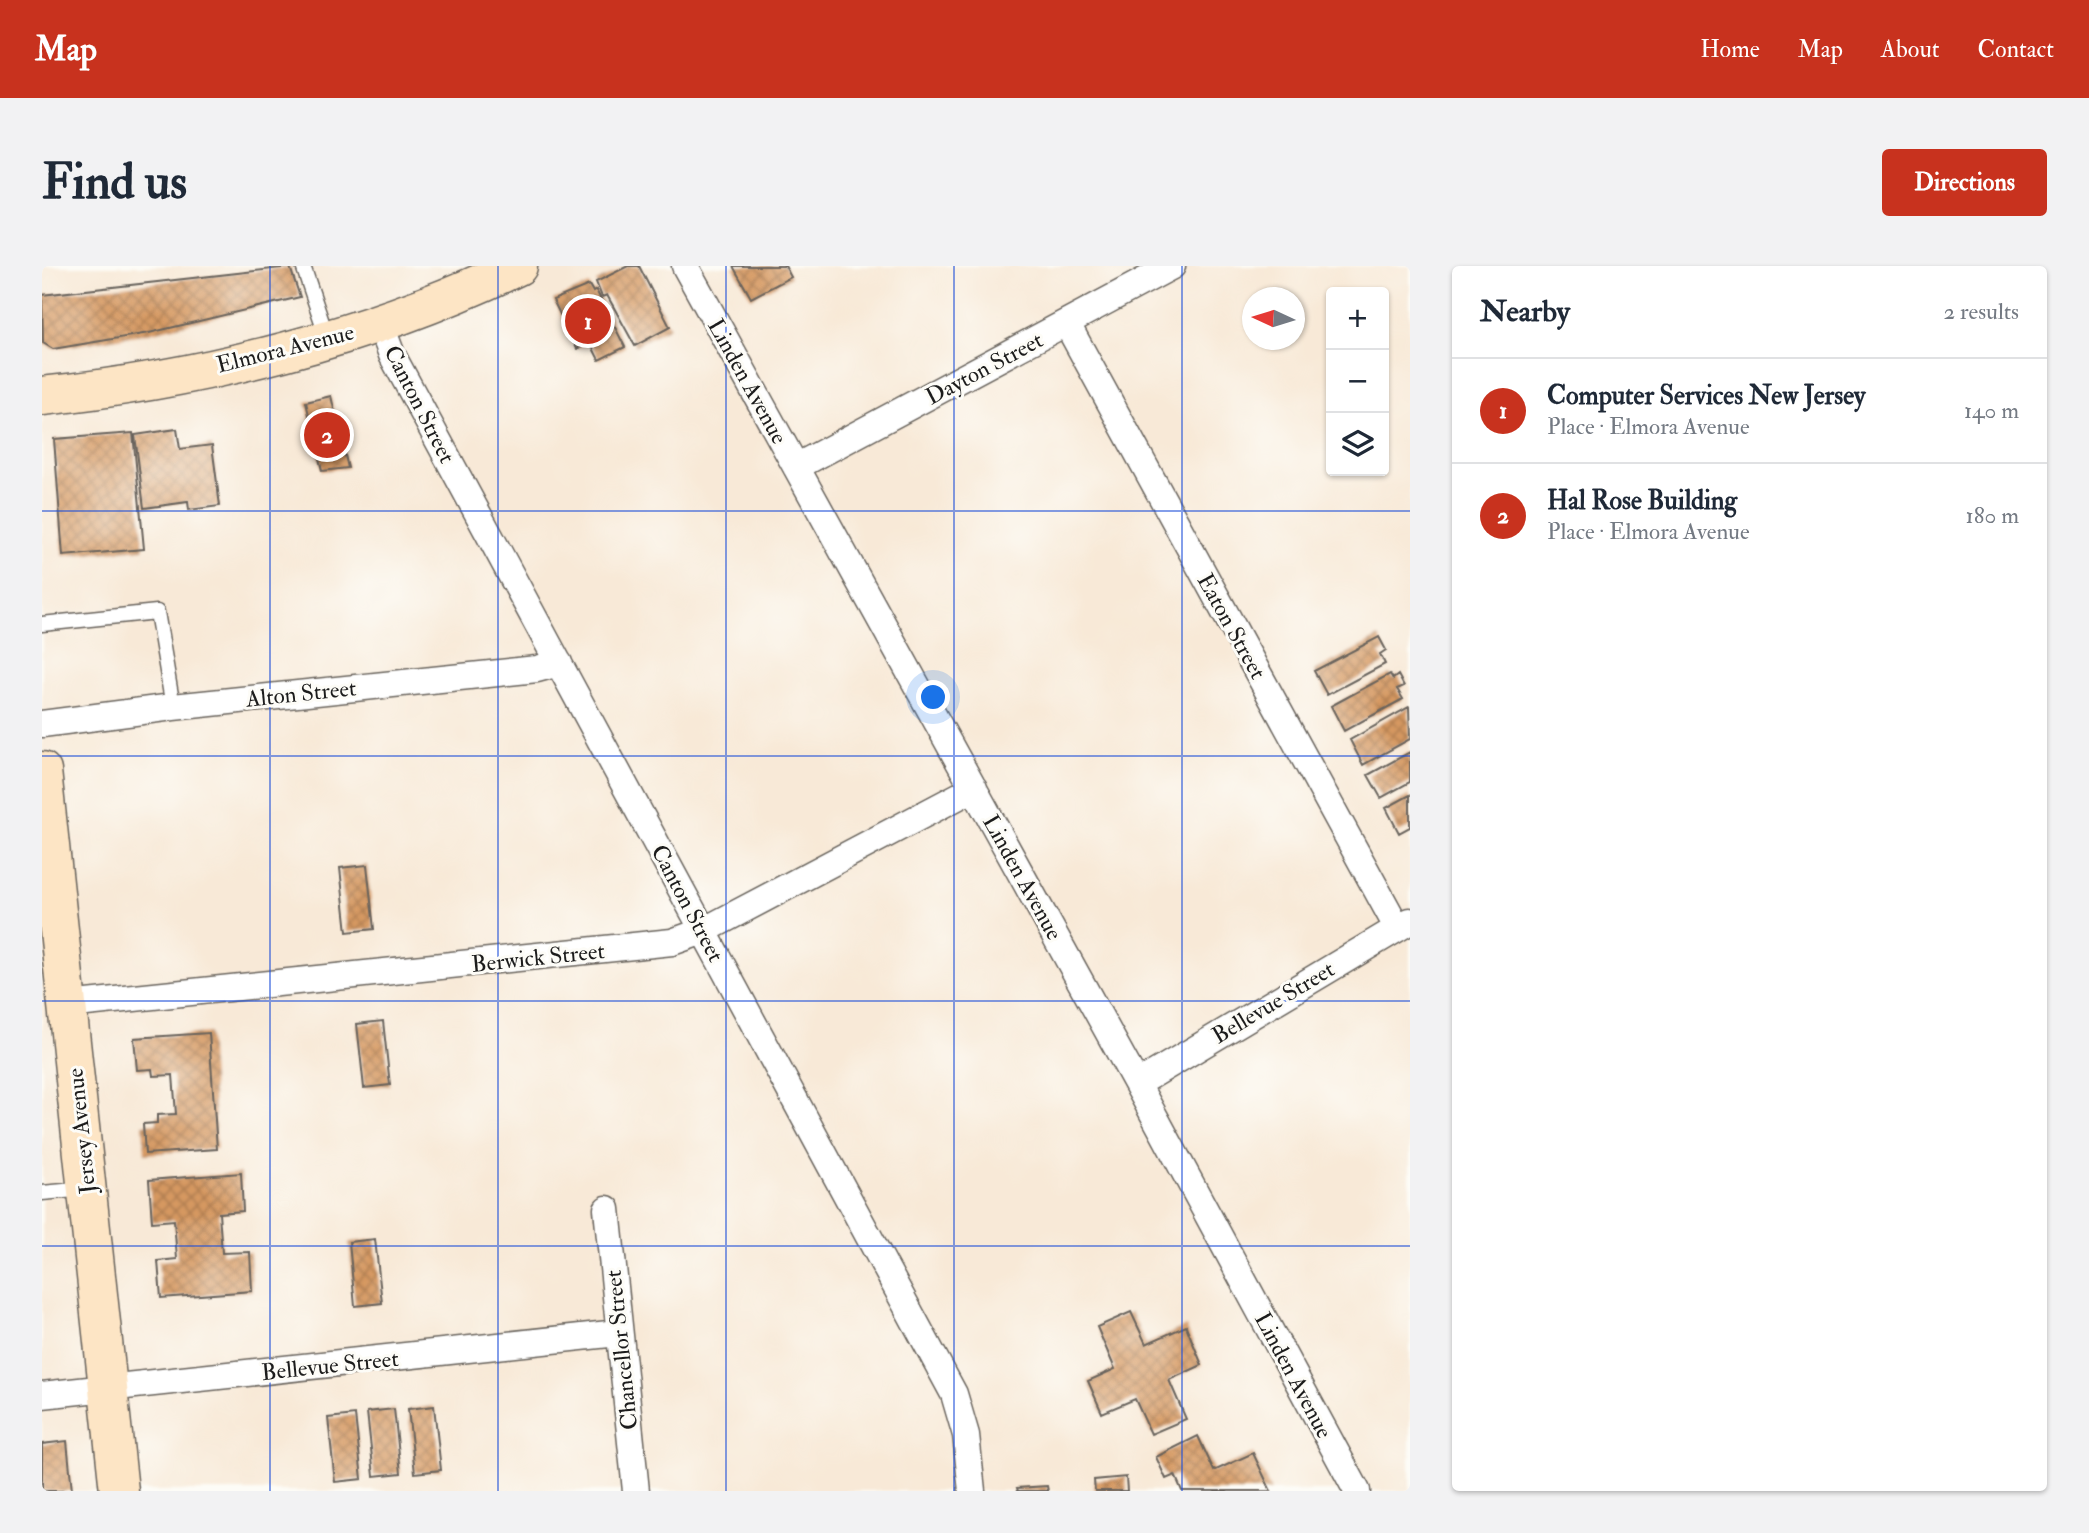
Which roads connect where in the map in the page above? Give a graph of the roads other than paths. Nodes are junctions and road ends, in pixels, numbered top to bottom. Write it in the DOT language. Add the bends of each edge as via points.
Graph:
graph roads {
  1 [pos="303,266"];
  2 [pos="518,266"];
  3 [pos="685,266"];
  4 [pos="1172,266"];
  5 [pos="380,323"];
  6 [pos="1068,324"];
  7 [pos="328,338"];
  8 [pos="42,396"];
  9 [pos="796,467"];
  10 [pos="42,624"];
  11 [pos="559,663"];
  12 [pos="173,707"];
  13 [pos="42,724"];
  14 [pos="42,771"];
  15 [pos="974,788"];
  16 [pos="1404,924"];
  17 [pos="703,931"];
  18 [pos="67,1005"];
  19 [pos="1137,1084"];
  20 [pos="87,1189"];
  21 [pos="42,1193"];
  22 [pos="607,1209"];
  23 [pos="618,1333"];
  24 [pos="108,1388"];
  25 [pos="42,1395"];
  26 [pos="119,1491"];
  27 [pos="636,1491"];
  28 [pos="972,1491"];
  29 [pos="1357,1491"];
  1 -- 7 [label="lane"];
  2 -- 5 [label="street, Elmora Avenue"];
  3 -- 9 [label="street, Linden Avenue"];
  4 -- 6 [label="street, Dayton Street"];
  5 -- 7 [label="street, Elmora Avenue"];
  5 -- 11 [label="street, Canton Street" via="392,355"];
  6 -- 9 [label="street, Dayton Street"];
  6 -- 16 [label="street, Eaton Street"];
  7 -- 8 [label="street, Elmora Avenue" via="111,388"];
  9 -- 15 [label="street, Linden Avenue"];
  10 -- 12 [label="lane" via="157,612"];
  11 -- 12 [label="street, Alton Street"];
  11 -- 17 [label="street, Canton Street"];
  12 -- 13 [label="street, Alton Street"];
  14 -- 18 [label="street, Jersey Avenue"];
  15 -- 17 [label="street, Berwick Street"];
  15 -- 19 [label="street, Linden Avenue"];
  16 -- 19 [label="street, Bellevue Street"];
  17 -- 18 [label="street, Berwick Street" via="672,942 531,959"];
  17 -- 28 [label="street, Canton Street" via="954,1394 966,1435"];
  18 -- 20 [label="street, Jersey Avenue"];
  19 -- 29 [label="street, Linden Avenue"];
  20 -- 21 [label="lane"];
  20 -- 24 [label="street, Jersey Avenue"];
  22 -- 23 [label="street, Chancellor Street"];
  23 -- 24 [label="street, Bellevue Street"];
  23 -- 27 [label="street, Chancellor Street"];
  24 -- 25 [label="street, Bellevue Street"];
  24 -- 26 [label="street, Jersey Avenue"];
}
